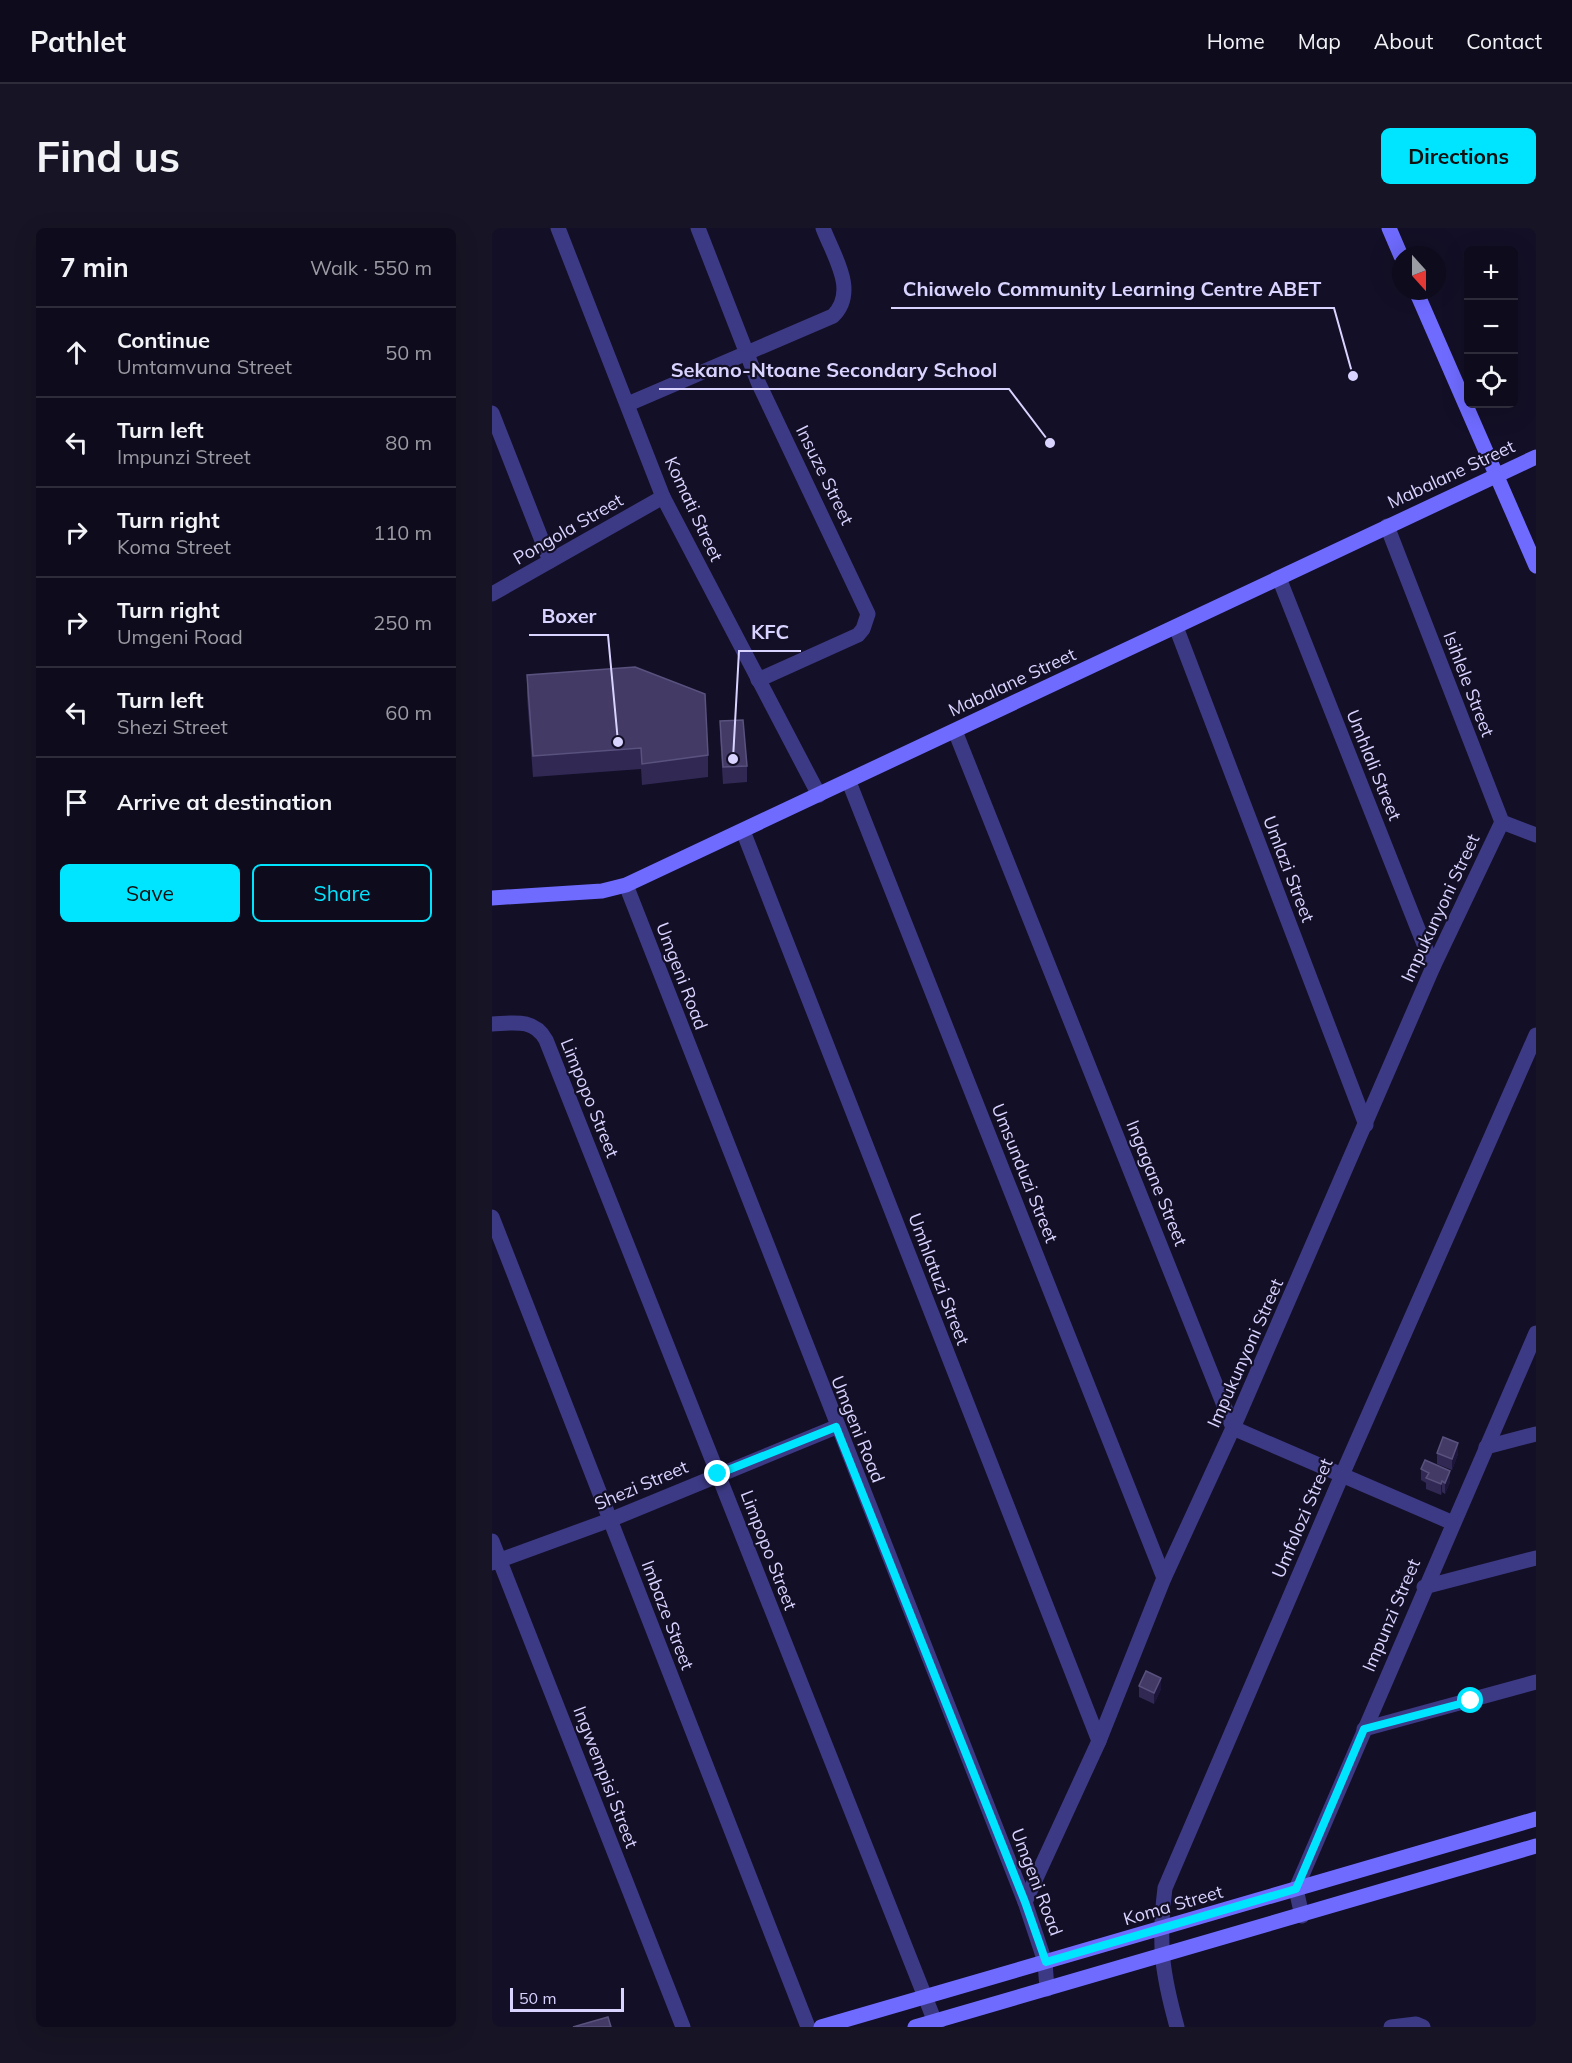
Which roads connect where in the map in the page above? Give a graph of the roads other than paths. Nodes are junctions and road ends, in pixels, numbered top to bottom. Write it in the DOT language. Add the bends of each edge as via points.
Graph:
graph roads {
  1 [pos="558,228"];
  2 [pos="698,228"];
  3 [pos="823,228"];
  4 [pos="1389,228"];
  5 [pos="1397,246"];
  6 [pos="1420,300"];
  7 [pos="747,353"];
  8 [pos="628,404"];
  9 [pos="492,413"];
  10 [pos="1536,456"];
  11 [pos="1495,475"];
  12 [pos="663,497"];
  13 [pos="1387,526"];
  14 [pos="550,561"];
  15 [pos="1536,566"];
  16 [pos="1279,578"];
  17 [pos="492,594"];
  18 [pos="1176,627"];
  19 [pos="758,680"];
  20 [pos="955,731"];
  21 [pos="849,782"];
  22 [pos="819,795"];
  23 [pos="1502,822"];
  24 [pos="743,831"];
  25 [pos="1536,835"];
  26 [pos="626,885"];
  27 [pos="492,898"];
  28 [pos="1433,967"];
  29 [pos="492,1024"];
  30 [pos="1536,1035"];
  31 [pos="1366,1125"];
  32 [pos="492,1217"];
  33 [pos="1536,1333"];
  34 [pos="836,1427"];
  35 [pos="1233,1428"];
  36 [pos="1536,1434"];
  37 [pos="1486,1447"];
  38 [pos="718,1474"];
  39 [pos="1342,1475"];
  40 [pos="610,1520"];
  41 [pos="1453,1523"];
  42 [pos="492,1541"];
  43 [pos="1536,1558"];
  44 [pos="496,1561"];
  45 [pos="1164,1578"];
  46 [pos="1424,1587"];
  47 [pos="1536,1682"];
  48 [pos="1364,1729"];
  49 [pos="1099,1741"];
  50 [pos="1536,1819"];
  51 [pos="1536,1846"];
  52 [pos="1296,1889"];
  53 [pos="1025,1902"];
  54 [pos="1302,1916"];
  55 [pos="1160,1929"];
  56 [pos="1160,1956"];
  57 [pos="1046,1962"];
  58 [pos="1047,1989"];
  59 [pos="923,1997"];
  60 [pos="936,2024"];
  61 [pos="683,2027"];
  62 [pos="808,2027"];
  63 [pos="821,2027"];
  64 [pos="915,2027"];
  65 [pos="1177,2027"];
  66 [pos="1391,2027"];
  67 [pos="1423,2027"];
  1 -- 8 [label="street, Komati Street"];
  2 -- 7 [label="street, Insuze Street"];
  3 -- 7 [label="street" via="845,287 843,304 833,316"];
  4 -- 5 [label="street"];
  6 -- 11 [label="street"];
  7 -- 8 [label="street"];
  7 -- 19 [label="street, Insuze Street" via="868,614 858,634"];
  8 -- 12 [label="street, Komati Street"];
  9 -- 14 [label="street"];
  10 -- 11 [label="street, Mabalane Street"];
  11 -- 13 [label="street, Mabalane Street"];
  11 -- 15 [label="street"];
  12 -- 14 [label="street, Pongola Street"];
  12 -- 19 [label="street, Komati Street"];
  13 -- 16 [label="street, Mabalane Street"];
  13 -- 23 [label="street, Isihlele Street"];
  14 -- 17 [label="street, Pongola Street"];
  16 -- 18 [label="street, Mabalane Street"];
  16 -- 28 [label="street, Umhlali Street"];
  18 -- 20 [label="street, Mabalane Street"];
  18 -- 31 [label="street, Umlazi Street"];
  19 -- 22 [label="street, Komati Street"];
  20 -- 21 [label="street, Mabalane Street"];
  20 -- 35 [label="street, Ingagane Street"];
  21 -- 22 [label="street, Mabalane Street"];
  21 -- 45 [label="street, Umsunduzi Street"];
  22 -- 24 [label="street, Mabalane Street"];
  23 -- 25 [label="street"];
  23 -- 28 [label="street, Impukunyoni Street"];
  24 -- 26 [label="street, Mabalane Street"];
  24 -- 49 [label="street, Umhlatuzi Street"];
  26 -- 27 [label="street, Mabalane Street" via="591,892"];
  26 -- 34 [label="street, Umgeni Road"];
  28 -- 31 [label="street, Impukunyoni Street"];
  29 -- 38 [label="street, Limpopo Street" via="531,1025 546,1040"];
  30 -- 39 [label="street, Umfolozi Street"];
  31 -- 35 [label="street, Impukunyoni Street"];
  32 -- 40 [label="street, Imbaze Street"];
  33 -- 37 [label="street, Impunzi Street"];
  34 -- 38 [label="street, Shezi Street"];
  34 -- 53 [label="street, Umgeni Road"];
  35 -- 39 [label="street"];
  35 -- 45 [label="street, Impukunyoni Street"];
  36 -- 37 [label="street"];
  37 -- 41 [label="street, Impunzi Street"];
  38 -- 40 [label="street, Shezi Street"];
  38 -- 59 [label="street, Limpopo Street"];
  39 -- 41 [label="street"];
  39 -- 55 [label="street, Umfolozi Street" via="1165,1888"];
  40 -- 44 [label="street, Shezi Street"];
  40 -- 62 [label="street, Imbaze Street"];
  41 -- 46 [label="street, Impunzi Street"];
  42 -- 44 [label="street, Ingwempisi Street"];
  43 -- 46 [label="street"];
  44 -- 61 [label="street, Ingwempisi Street"];
  45 -- 49 [label="street, Impukunyoni Street"];
  46 -- 48 [label="street, Impunzi Street"];
  47 -- 48 [label="street"];
  48 -- 52 [label="street, Impunzi Street"];
  49 -- 53 [label="street, Impukunyoni Street"];
  50 -- 52 [label="street, Koma Street"];
  51 -- 54 [label="street"];
  52 -- 54 [label="street"];
  52 -- 55 [label="street, Koma Street"];
  53 -- 57 [label="street, Umgeni Road"];
  54 -- 56 [label="street"];
  55 -- 56 [label="street, Umfolozi Street"];
  55 -- 57 [label="street, Koma Street"];
  56 -- 58 [label="street"];
  56 -- 65 [label="street, Umfolozi Street"];
  57 -- 58 [label="street, Umgeni Road"];
  57 -- 59 [label="street, Koma Street"];
  58 -- 60 [label="street"];
  59 -- 60 [label="street, Limpopo Street"];
  59 -- 63 [label="street, Koma Street"];
  60 -- 64 [label="street"];
  66 -- 67 [label="street"];
}
